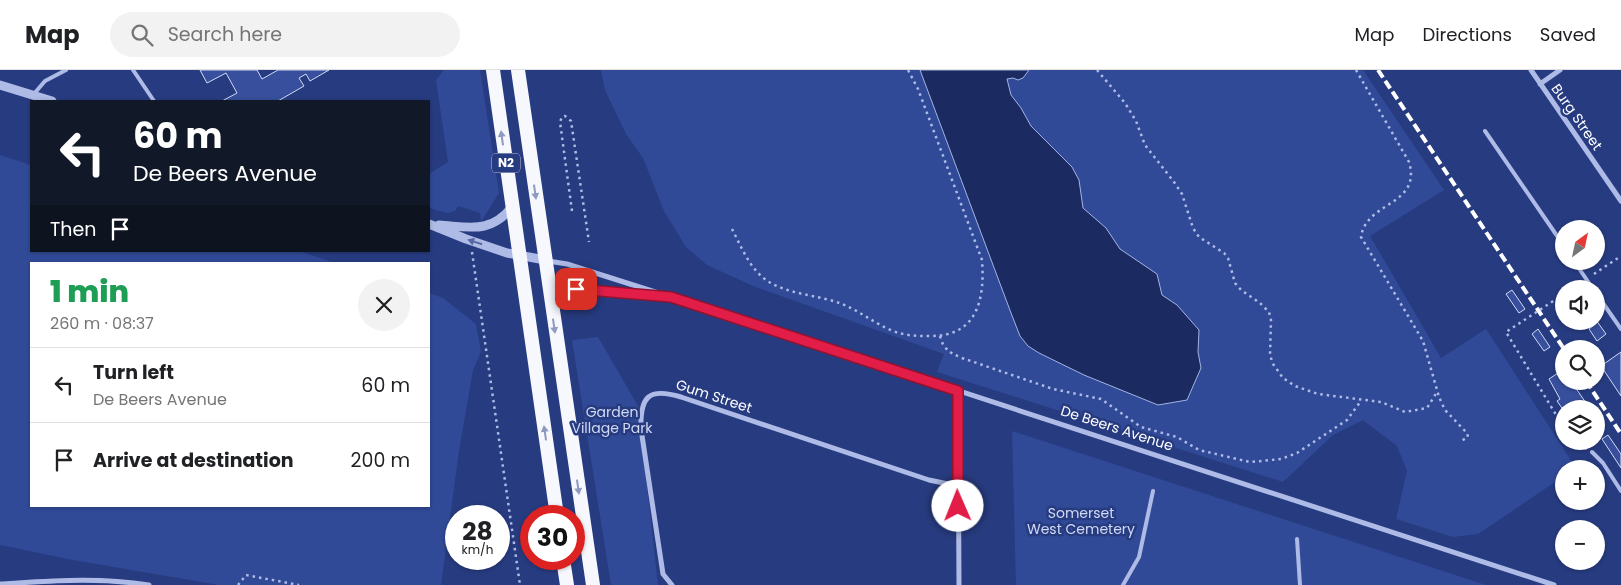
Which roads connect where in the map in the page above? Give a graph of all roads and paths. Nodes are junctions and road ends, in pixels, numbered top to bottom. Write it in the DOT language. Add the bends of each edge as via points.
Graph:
graph roads {
  1 [pos="66,70"];
  2 [pos="133,70"];
  3 [pos="493,70"];
  4 [pos="518,70"];
  5 [pos="908,70"];
  6 [pos="1096,70"];
  7 [pos="1356,70"];
  8 [pos="1531,70"];
  9 [pos="1560,70"];
  10 [pos="1540,84"];
  11 [pos="0,85"];
  12 [pos="33,95"];
  13 [pos="49,100"];
  14 [pos="153,100"];
  15 [pos="1485,131"];
  16 [pos="1621,201"];
  17 [pos="512,208"];
  18 [pos="572,211"];
  19 [pos="430,224"];
  20 [pos="732,229"];
  21 [pos="1555,233"];
  22 [pos="471,241"];
  23 [pos="589,242"];
  24 [pos="519,255"];
  25 [pos="1621,256"];
  26 [pos="545,260"];
  27 [pos="1585,280"];
  28 [pos="671,297"];
  29 [pos="1555,300"];
  30 [pos="551,303"];
  31 [pos="1605,306"];
  32 [pos="1621,329"];
  33 [pos="940,336"];
  34 [pos="958,391"];
  35 [pos="1437,392"];
  36 [pos="1361,401"];
  37 [pos="1555,413"];
  38 [pos="1461,441"];
  39 [pos="1589,450"];
  40 [pos="1592,452"];
  41 [pos="958,486"];
  42 [pos="1621,490"];
  43 [pos="1153,491"];
  44 [pos="555,505"];
  45 [pos="1297,539"];
  46 [pos="565,570"];
  47 [pos="0,584"];
  48 [pos="149,585"];
  49 [pos="238,585"];
  50 [pos="299,585"];
  51 [pos="520,585"];
  52 [pos="567,585"];
  53 [pos="593,585"];
  54 [pos="672,585"];
  55 [pos="959,585"];
  56 [pos="1123,585"];
  57 [pos="1300,585"];
  58 [pos="1554,585"];
  1 -- 12 [label="lane" via="48,78"];
  2 -- 14 [label="lane"];
  17 -- 3 [label="highway, N2, one-way"];
  4 -- 26 [label="highway, N2, one-way"];
  5 -- 33 [label="path" via="982,260 982,288 974,315 967,325"];
  6 -- 36 [label="path" via="1125,103 1145,145 1178,188 1199,237 1224,253 1235,283 1269,312 1270,355 1283,378 1307,392"];
  7 -- 35 [label="path" via="1409,162 1412,174 1406,190 1365,224 1361,237 1423,341"];
  8 -- 10 [label="street, Burg Street"];
  9 -- 10 [label="street"];
  10 -- 16 [label="street, Burg Street"];
  11 -- 12 [label="street"];
  12 -- 13 [label="street"];
  15 -- 21 [label="lane"];
  17 -- 19 [label="street, De Beers Avenue" via="502,219 481,227"];
  17 -- 24 [label="highway, N2"];
  18 -- 23 [label="path" via="560,122 565,116 571,121"];
  19 -- 22 [label="street, De Beers Avenue"];
  20 -- 33 [label="path" via="755,270 769,282 840,303 908,336"];
  24 -- 22 [label="street, De Beers Avenue, one-way"];
  22 -- 51 [label="path"];
  24 -- 26 [label="street, De Beers Avenue"];
  44 -- 24 [label="highway, N2, one-way"];
  25 -- 27 [label="path"];
  26 -- 28 [label="street, De Beers Avenue"];
  26 -- 30 [label="highway, N2"];
  28 -- 30 [label="street, De Beers Avenue" via="576,289 564,292"];
  28 -- 34 [label="street, De Beers Avenue"];
  29 -- 37 [label="path" via="1506,332"];
  30 -- 53 [label="highway, N2, one-way"];
  31 -- 32 [label="lane"];
  33 -- 36 [label="path" via="942,345 962,358 1044,386 1101,399 1141,427 1177,437 1199,450 1250,462 1281,459 1297,453 1347,420"];
  34 -- 41 [label="street"];
  34 -- 58 [label="street, De Beers Avenue"];
  35 -- 36 [label="path" via="1427,408 1416,412 1405,412 1381,402"];
  35 -- 38 [label="path" via="1445,410 1467,433 1468,437"];
  39 -- 40 [label="path"];
  40 -- 42 [label="lane"];
  41 -- 54 [label="street, Gum Street" via="929,480 660,392 647,399 641,410 642,429 662,574"];
  41 -- 55 [label="street"];
  43 -- 56 [label="lane" via="1139,557"];
  45 -- 57 [label="lane"];
  46 -- 52 [label="highway"];
  47 -- 48 [label="street" via="84,579"];
  49 -- 50 [label="path" via="246,575"];
}
